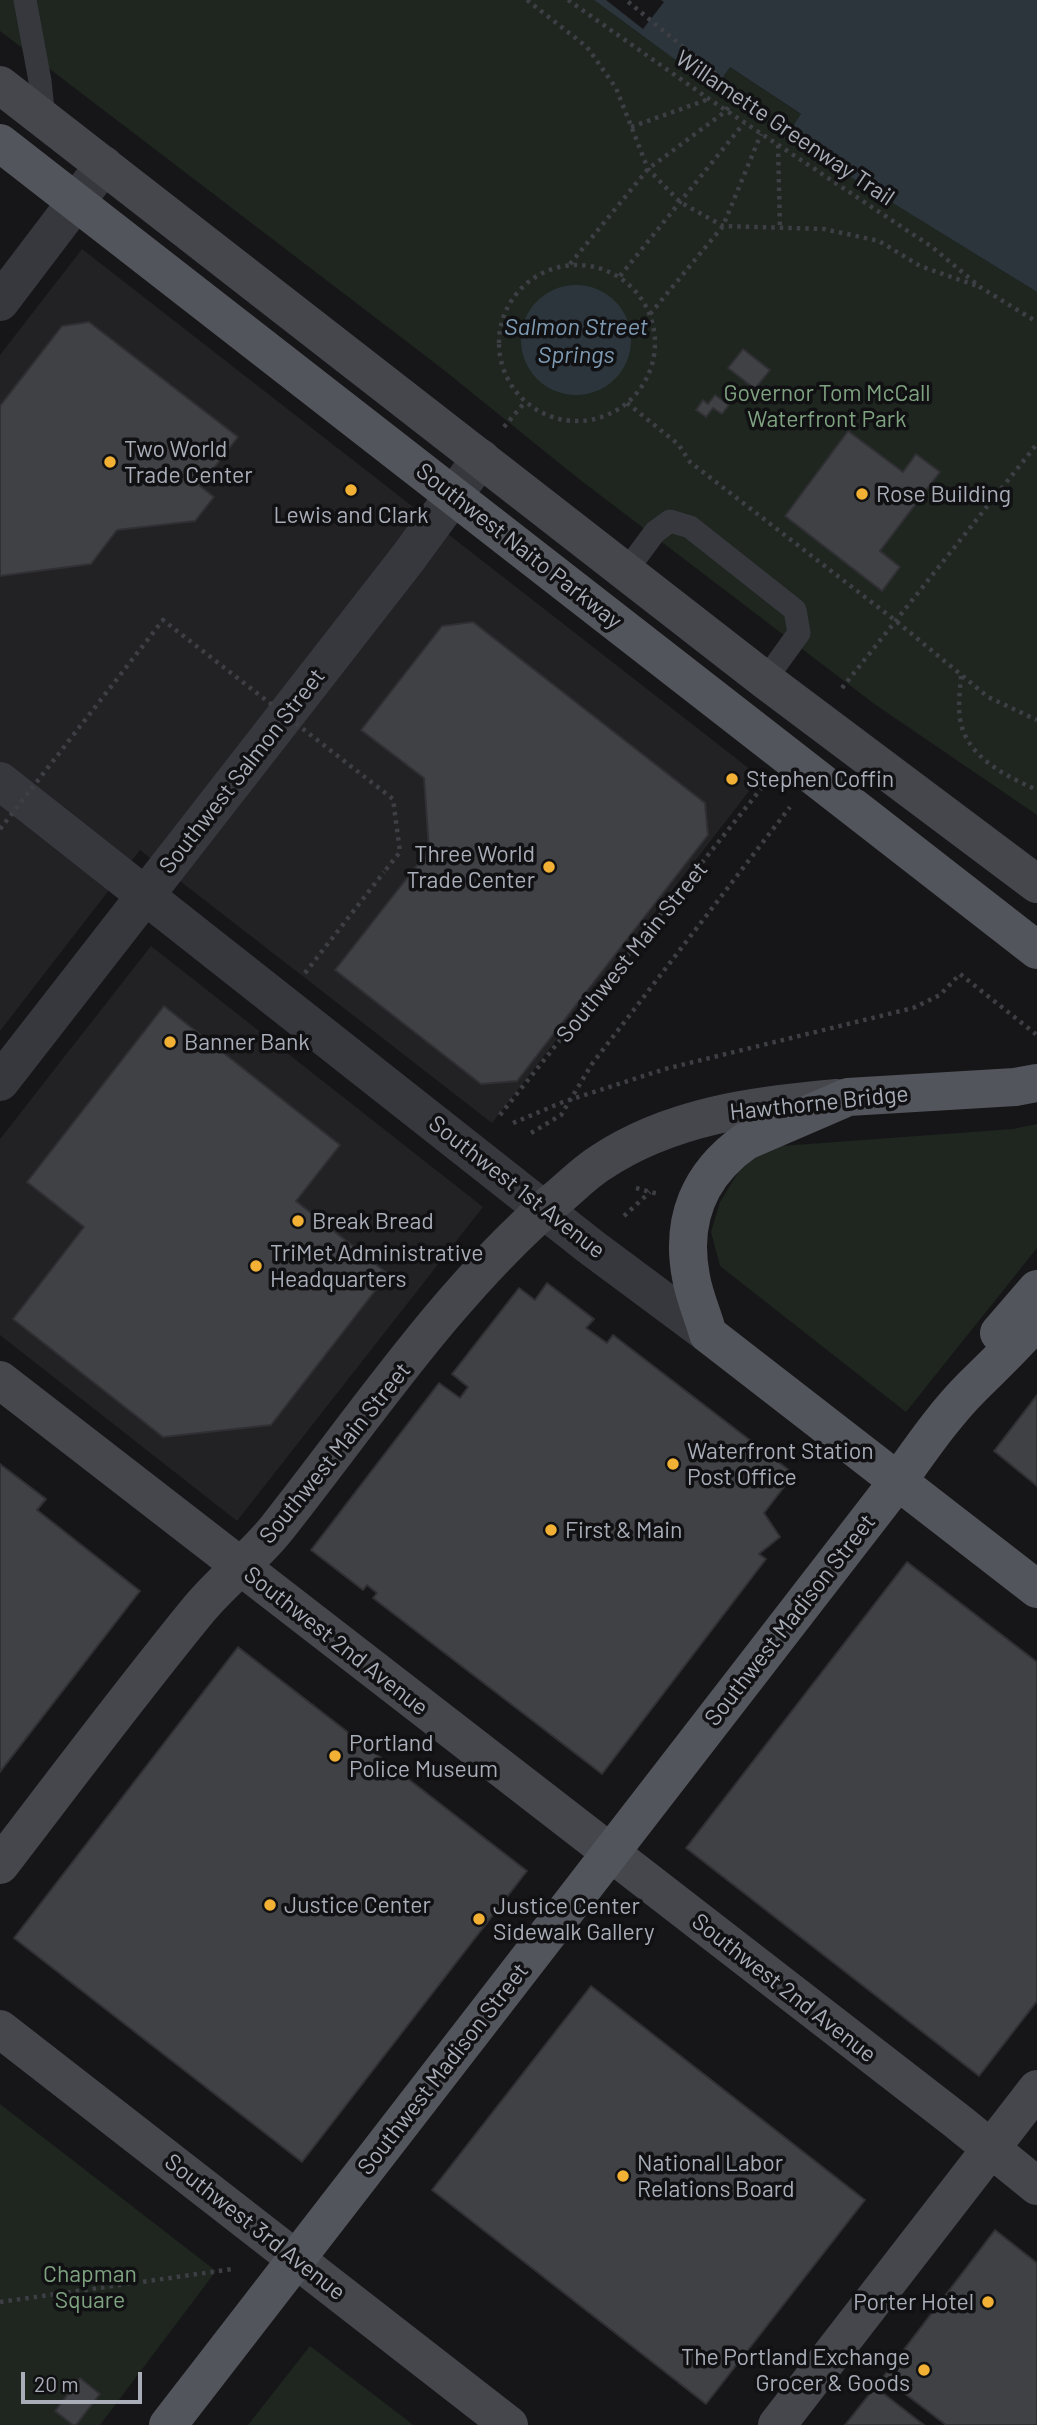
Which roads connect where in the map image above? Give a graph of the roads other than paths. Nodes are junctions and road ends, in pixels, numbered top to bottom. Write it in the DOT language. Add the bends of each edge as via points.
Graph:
graph roads {
  1 [pos="25,0"];
  2 [pos="0,85"];
  3 [pos="44,119"];
  4 [pos="0,144"];
  5 [pos="104,165"];
  6 [pos="76,202"];
  7 [pos="0,302"];
  8 [pos="481,458"];
  9 [pos="453,495"];
  10 [pos="626,571"];
  11 [pos="765,680"];
  12 [pos="0,781"];
  13 [pos="1037,884"];
  14 [pos="145,895"];
  15 [pos="1037,950"];
  16 [pos="0,1082"];
  17 [pos="1037,1083"];
  18 [pos="848,1097"];
  19 [pos="544,1210"];
  20 [pos="1037,1289"];
  21 [pos="1037,1320"];
  22 [pos="708,1334"];
  23 [pos="0,1380"];
  24 [pos="971,1388"];
  25 [pos="898,1481"];
  26 [pos="241,1567"];
  27 [pos="1037,1589"];
  28 [pos="610,1854"];
  29 [pos="0,1865"];
  30 [pos="0,2029"];
  31 [pos="1037,2089"];
  32 [pos="990,2149"];
  33 [pos="1037,2186"];
  34 [pos="296,2259"];
  35 [pos="168,2425"];
  36 [pos="509,2425"];
  37 [pos="778,2425"];
  1 -- 3 [label="lane"];
  2 -- 3 [label="main road, Southwest Naito Parkway"];
  3 -- 5 [label="main road, Southwest Naito Parkway"];
  4 -- 6 [label="main road, Southwest Naito Parkway"];
  5 -- 6 [label="street"];
  5 -- 8 [label="main road, Southwest Naito Parkway"];
  6 -- 7 [label="street"];
  6 -- 9 [label="main road, Southwest Naito Parkway"];
  8 -- 9 [label="street, Southwest Salmon Street"];
  8 -- 10 [label="main road, Southwest Naito Parkway"];
  9 -- 14 [label="street, Southwest Salmon Street"];
  9 -- 15 [label="main road, Southwest Naito Parkway"];
  10 -- 11 [label="main road, Southwest Naito Parkway"];
  10 -- 11 [label="lane" via="655,532 670,520 690,527 795,610 799,633"];
  11 -- 13 [label="main road, Southwest Naito Parkway"];
  12 -- 14 [label="street, Southwest 1st Avenue"];
  14 -- 16 [label="street, Southwest Salmon Street"];
  14 -- 19 [label="street, Southwest 1st Avenue"];
  17 -- 18 [label="main road, Hawthorne Bridge"];
  18 -- 19 [label="main road, Hawthorne Bridge" via="745,1108 671,1129 601,1162"];
  18 -- 22 [label="main road" via="746,1141 704,1182 694,1203 688,1248 691,1277"];
  19 -- 22 [label="street, Southwest 1st Avenue"];
  19 -- 26 [label="main road, Southwest Main Street" via="503,1246 452,1305 274,1532"];
  20 -- 24 [label="main road" via="995,1338"];
  21 -- 24 [label="main road"];
  22 -- 25 [label="main road, Southwest 1st Avenue"];
  23 -- 26 [label="main road, Southwest 2nd Avenue"];
  24 -- 25 [label="main road"];
  25 -- 27 [label="main road, Southwest 1st Avenue"];
  25 -- 28 [label="main road, Southwest Madison Street"];
  26 -- 28 [label="main road, Southwest 2nd Avenue"];
  26 -- 29 [label="main road, Southwest Main Street" via="201,1606"];
  28 -- 32 [label="main road, Southwest 2nd Avenue"];
  28 -- 34 [label="main road, Southwest Madison Street"];
  30 -- 34 [label="main road, Southwest 3rd Avenue"];
  31 -- 32 [label="main road"];
  32 -- 33 [label="main road, Southwest 2nd Avenue"];
  32 -- 37 [label="main road"];
  34 -- 35 [label="main road, Southwest Madison Street"];
  34 -- 36 [label="main road, Southwest 3rd Avenue"];
}
